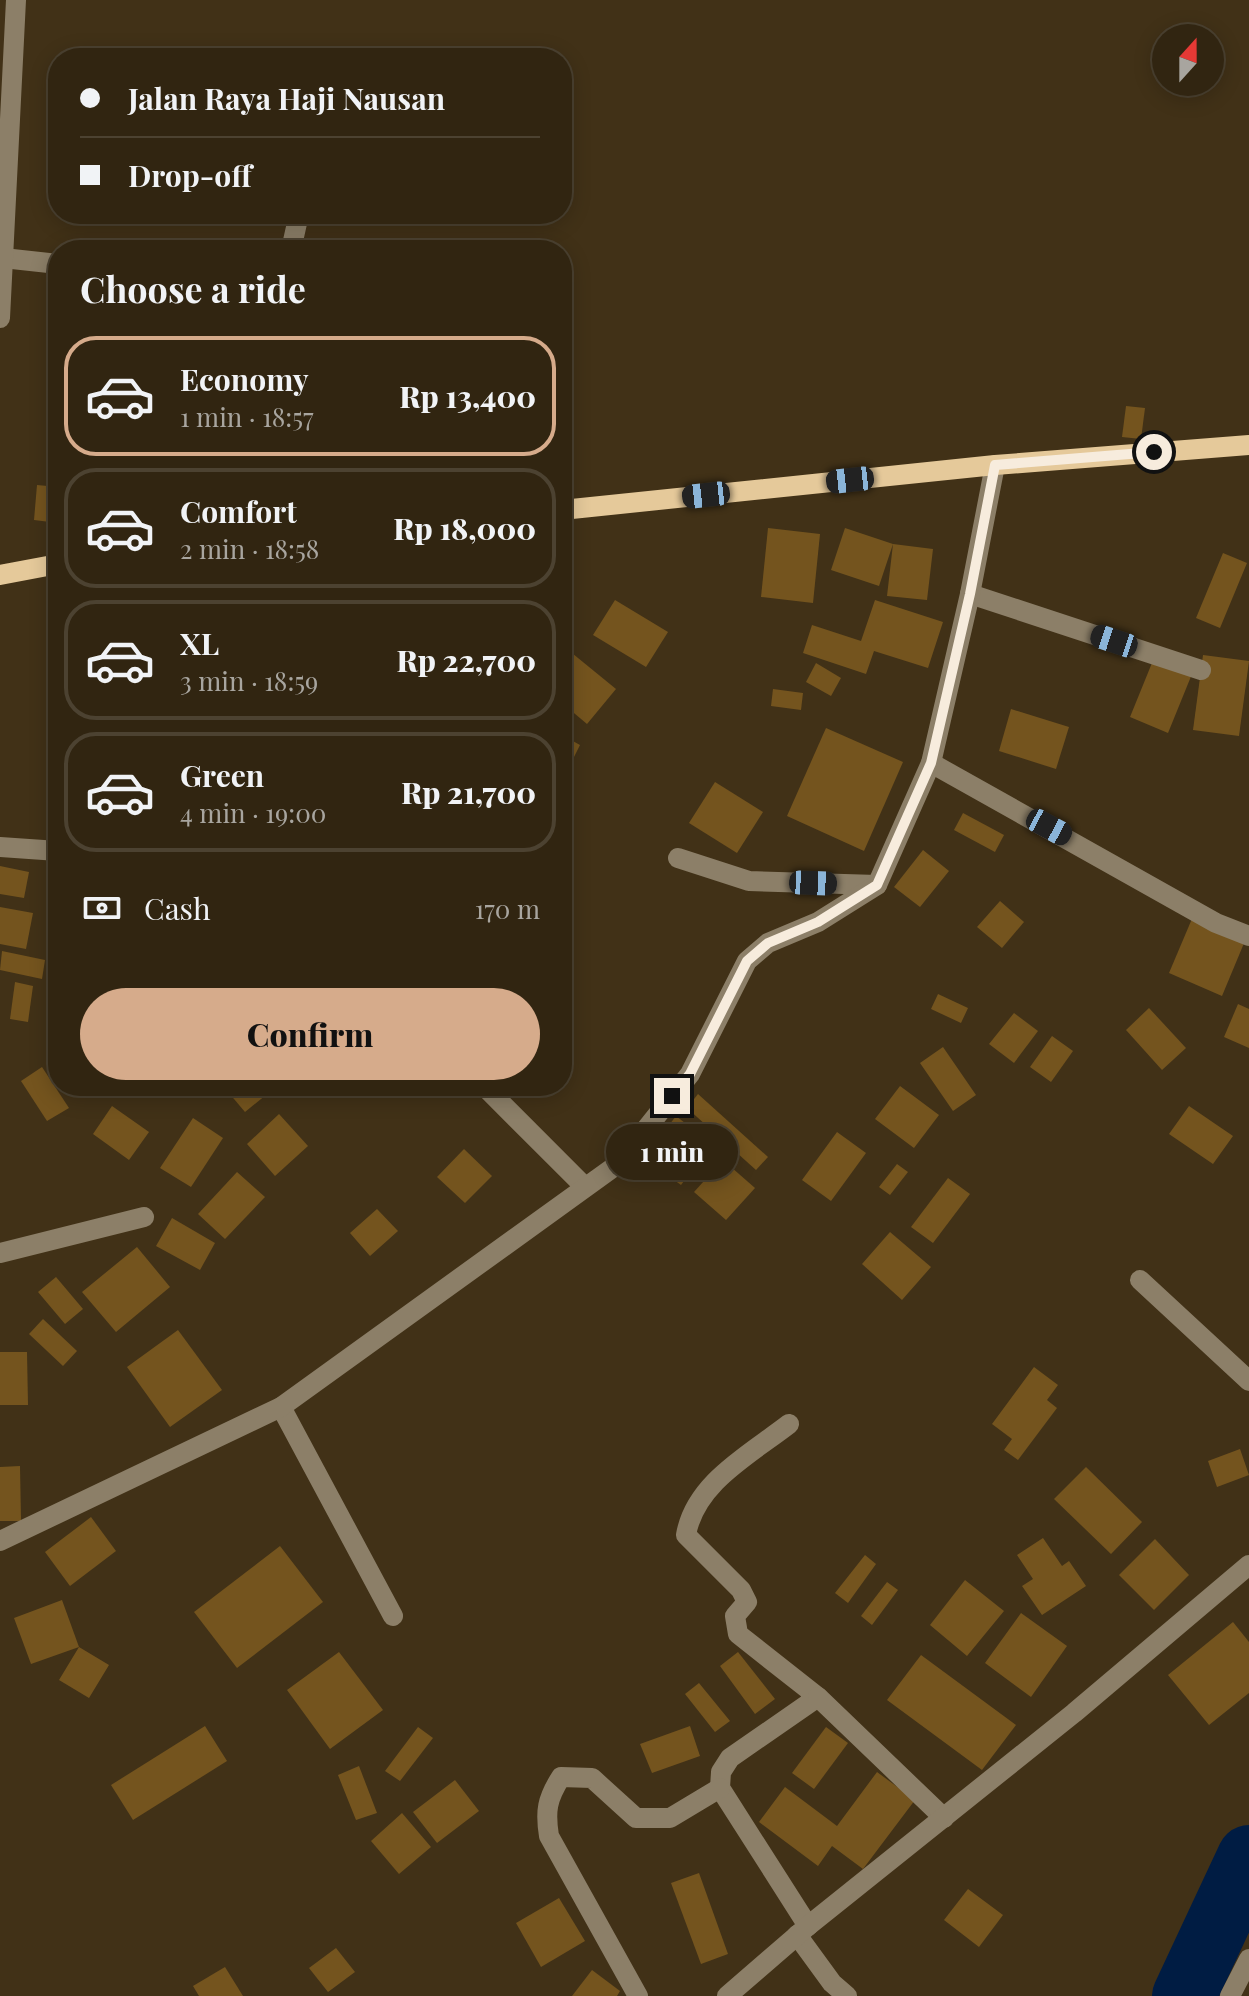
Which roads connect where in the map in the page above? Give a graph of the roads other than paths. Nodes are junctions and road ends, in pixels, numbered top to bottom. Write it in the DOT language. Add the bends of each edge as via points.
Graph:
graph roads {
  1 [pos="16,0"];
  2 [pos="3,258"];
  3 [pos="48,263"];
  4 [pos="0,318"];
  5 [pos="1249,445"];
  6 [pos="995,465"];
  7 [pos="572,509"];
  8 [pos="48,566"];
  9 [pos="0,575"];
  10 [pos="970,594"];
  11 [pos="1201,670"];
  12 [pos="931,763"];
  13 [pos="0,847"];
  14 [pos="48,850"];
  15 [pos="678,858"];
  16 [pos="877,885"];
  17 [pos="1249,936"];
  18 [pos="494,1096"];
  19 [pos="585,1187"];
  20 [pos="144,1217"];
  21 [pos="0,1253"];
  22 [pos="1140,1280"];
  23 [pos="1249,1381"];
  24 [pos="281,1407"];
  25 [pos="789,1424"];
  26 [pos="0,1541"];
  27 [pos="1249,1565"];
  28 [pos="393,1616"];
  29 [pos="818,1697"];
  30 [pos="720,1788"];
  31 [pos="944,1818"];
  32 [pos="802,1930"];
  33 [pos="1249,1959"];
  34 [pos="638,1996"];
  35 [pos="727,1996"];
  36 [pos="847,1996"];
  37 [pos="1230,1996"];
  1 -- 2 [label="street"];
  2 -- 3 [label="street"];
  2 -- 4 [label="street"];
  5 -- 6 [label="main road"];
  6 -- 7 [label="main road"];
  6 -- 10 [label="street"];
  8 -- 9 [label="main road"];
  10 -- 11 [label="street"];
  10 -- 12 [label="street"];
  12 -- 16 [label="street"];
  12 -- 17 [label="street" via="1216,923"];
  13 -- 14 [label="street"];
  15 -- 16 [label="street" via="749,881"];
  16 -- 19 [label="street" via="818,922 756,950 690,1074 618,1164"];
  18 -- 19 [label="street"];
  19 -- 24 [label="street"];
  20 -- 21 [label="street"];
  22 -- 23 [label="street"];
  24 -- 26 [label="street"];
  24 -- 28 [label="street"];
  25 -- 29 [label="street" via="703,1491 686,1535 741,1590 747,1602 735,1616 738,1634"];
  27 -- 31 [label="street"];
  29 -- 30 [label="street" via="730,1758 721,1772"];
  29 -- 31 [label="street"];
  30 -- 32 [label="street"];
  30 -- 34 [label="street" via="670,1818 636,1818 592,1778 561,1777 550,1793 545,1809 549,1836"];
  31 -- 32 [label="street"];
  32 -- 35 [label="street"];
  32 -- 36 [label="street" via="832,1983"];
  33 -- 37 [label="street"];
}
